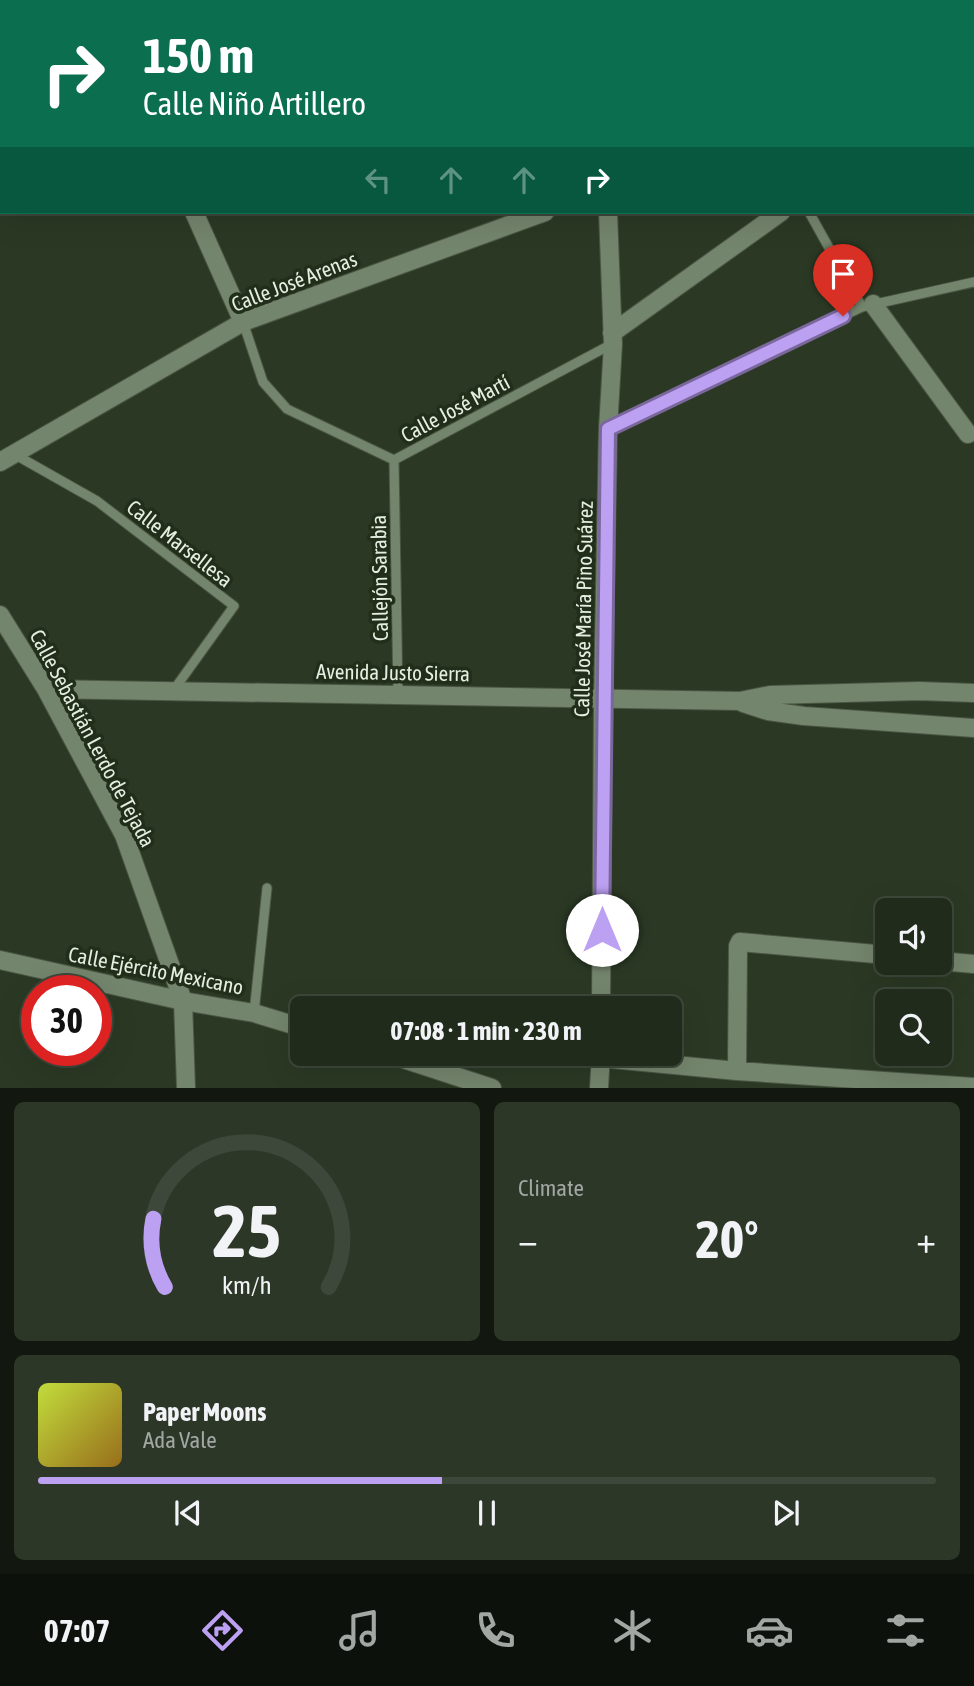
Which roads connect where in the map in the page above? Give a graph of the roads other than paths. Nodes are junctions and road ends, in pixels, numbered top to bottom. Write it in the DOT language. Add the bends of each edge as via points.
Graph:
graph roads {
  1 [pos="195,214"];
  2 [pos="540,214"];
  3 [pos="608,214"];
  4 [pos="778,214"];
  5 [pos="809,214"];
  6 [pos="974,282"];
  7 [pos="868,305"];
  8 [pos="243,322"];
  9 [pos="612,339"];
  10 [pos="608,429"];
  11 [pos="968,434"];
  12 [pos="7,458"];
  13 [pos="394,460"];
  14 [pos="0,615"];
  15 [pos="46,689"];
  16 [pos="172,691"];
  17 [pos="974,693"];
  18 [pos="398,695"];
  19 [pos="603,698"];
  20 [pos="740,701"];
  21 [pos="974,728"];
  22 [pos="267,888"];
  23 [pos="875,955"];
  24 [pos="0,960"];
  25 [pos="952,962"];
  26 [pos="974,964"];
  27 [pos="601,996"];
  28 [pos="183,1001"];
  29 [pos="254,1013"];
  30 [pos="290,1024"];
  31 [pos="682,1064"];
  32 [pos="426,1066"];
  33 [pos="600,1066"];
  34 [pos="737,1070"];
  35 [pos="186,1087"];
  36 [pos="492,1087"];
  37 [pos="599,1087"];
  38 [pos="974,1087"];
  1 -- 8 [label="street"];
  2 -- 8 [label="street, Calle José Arenas"];
  3 -- 9 [label="street, Calle José María Pino Suárez"];
  4 -- 9 [label="street"];
  5 -- 7 [label="lane"];
  6 -- 7 [label="lane"];
  7 -- 10 [label="lane"];
  7 -- 11 [label="street"];
  8 -- 12 [label="street, Calle José Arenas"];
  8 -- 13 [label="lane, Calle José Martí" via="263,382 287,409"];
  9 -- 10 [label="street, Calle José María Pino Suárez"];
  9 -- 13 [label="lane, Calle José Martí"];
  10 -- 19 [label="street, Calle José María Pino Suárez"];
  12 -- 16 [label="lane, Calle Marsellesa" via="97,501 234,606"];
  13 -- 18 [label="lane, Callejón Sarabia"];
  14 -- 15 [label="street, Calle Sebastián Lerdo de Tejada"];
  15 -- 16 [label="street, Avenida Justo Sierra"];
  15 -- 28 [label="street, Calle Sebastián Lerdo de Tejada" via="124,835"];
  16 -- 18 [label="street, Avenida Justo Sierra"];
  17 -- 20 [label="street, Avenida Justo Sierra" via="770,695"];
  18 -- 19 [label="street, Avenida Justo Sierra"];
  19 -- 20 [label="street, Avenida Justo Sierra"];
  19 -- 27 [label="street, Calle José María Pino Suárez"];
  20 -- 21 [label="street, Avenida Justo Sierra" via="804,716"];
  22 -- 29 [label="lane"];
  23 -- 34 [label="street" via="741,941"];
  24 -- 28 [label="street, Calle Ejército Mexicano"];
  25 -- 26 [label="street"];
  28 -- 29 [label="street, Calle Ejército Mexicano"];
  28 -- 35 [label="street, Calle Sebastián Lerdo de Tejada"];
  29 -- 30 [label="street, Calle Ejército Mexicano"];
  31 -- 34 [label="street"];
  32 -- 36 [label="street"];
  33 -- 37 [label="street"];
  34 -- 38 [label="street"];
}
